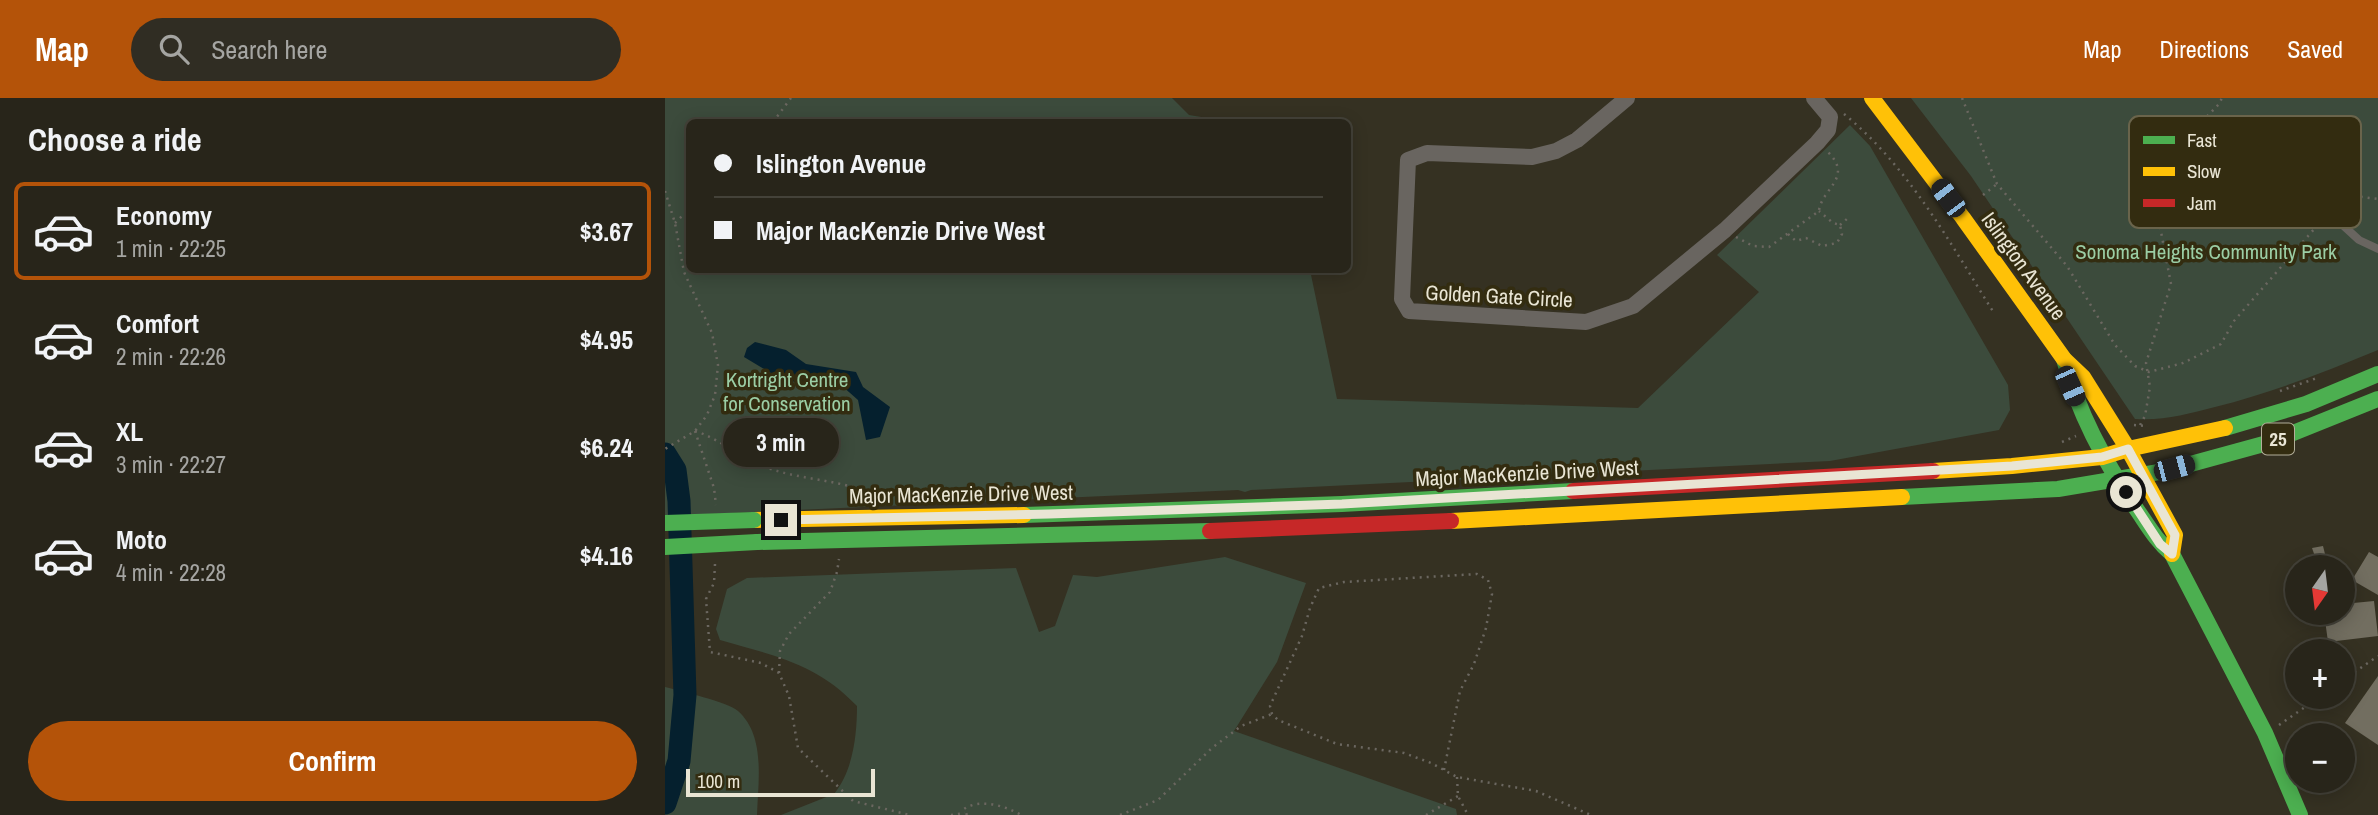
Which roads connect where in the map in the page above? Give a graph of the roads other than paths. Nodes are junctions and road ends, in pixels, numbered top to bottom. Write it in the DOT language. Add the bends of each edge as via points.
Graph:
graph roads {
  1 [pos="1814,98"];
  2 [pos="1872,98"];
  3 [pos="1617,101"];
  4 [pos="2347,228"];
  5 [pos="2378,249"];
  6 [pos="2064,359"];
  7 [pos="2378,374"];
  8 [pos="2378,399"];
  9 [pos="2128,449"];
  10 [pos="2102,457"];
  11 [pos="2142,476"];
  12 [pos="2119,479"];
  13 [pos="665,523"];
  14 [pos="665,547"];
  15 [pos="2172,554"];
  16 [pos="2300,815"];
  1 -- 3 [label="street, Golden Gate Circle" via="1830,117 1828,130 1725,230 1633,306 1586,322 1409,312 1402,299 1408,160 1427,153 1544,154 1577,141"];
  2 -- 6 [label="main road, Islington Avenue"];
  4 -- 5 [label="lane"];
  6 -- 9 [label="main road, Islington Avenue" via="2083,377"];
  6 -- 10 [label="main road, Islington Avenue" via="2070,386"];
  7 -- 9 [label="main road, Major MacKenzie Drive West / 25" via="2243,424"];
  8 -- 11 [label="main road, Major MacKenzie Drive West / 25" via="2270,442"];
  9 -- 10 [label="main road, Major MacKenzie Drive West / 25"];
  9 -- 11 [label="main road, Islington Avenue"];
  10 -- 12 [label="main road, Islington Avenue"];
  10 -- 13 [label="main road, Major MacKenzie Drive West / 25, bridge" via="1998,467 1342,504"];
  11 -- 12 [label="main road, Major MacKenzie Drive West / 25"];
  11 -- 15 [label="main road, Islington Avenue" via="2175,535"];
  12 -- 14 [label="main road, Major MacKenzie Drive West / 25, bridge" via="2015,492 1517,518"];
  12 -- 15 [label="main road, Islington Avenue" via="2160,544"];
  15 -- 16 [label="main road, Islington Avenue" via="2265,733"];
}
